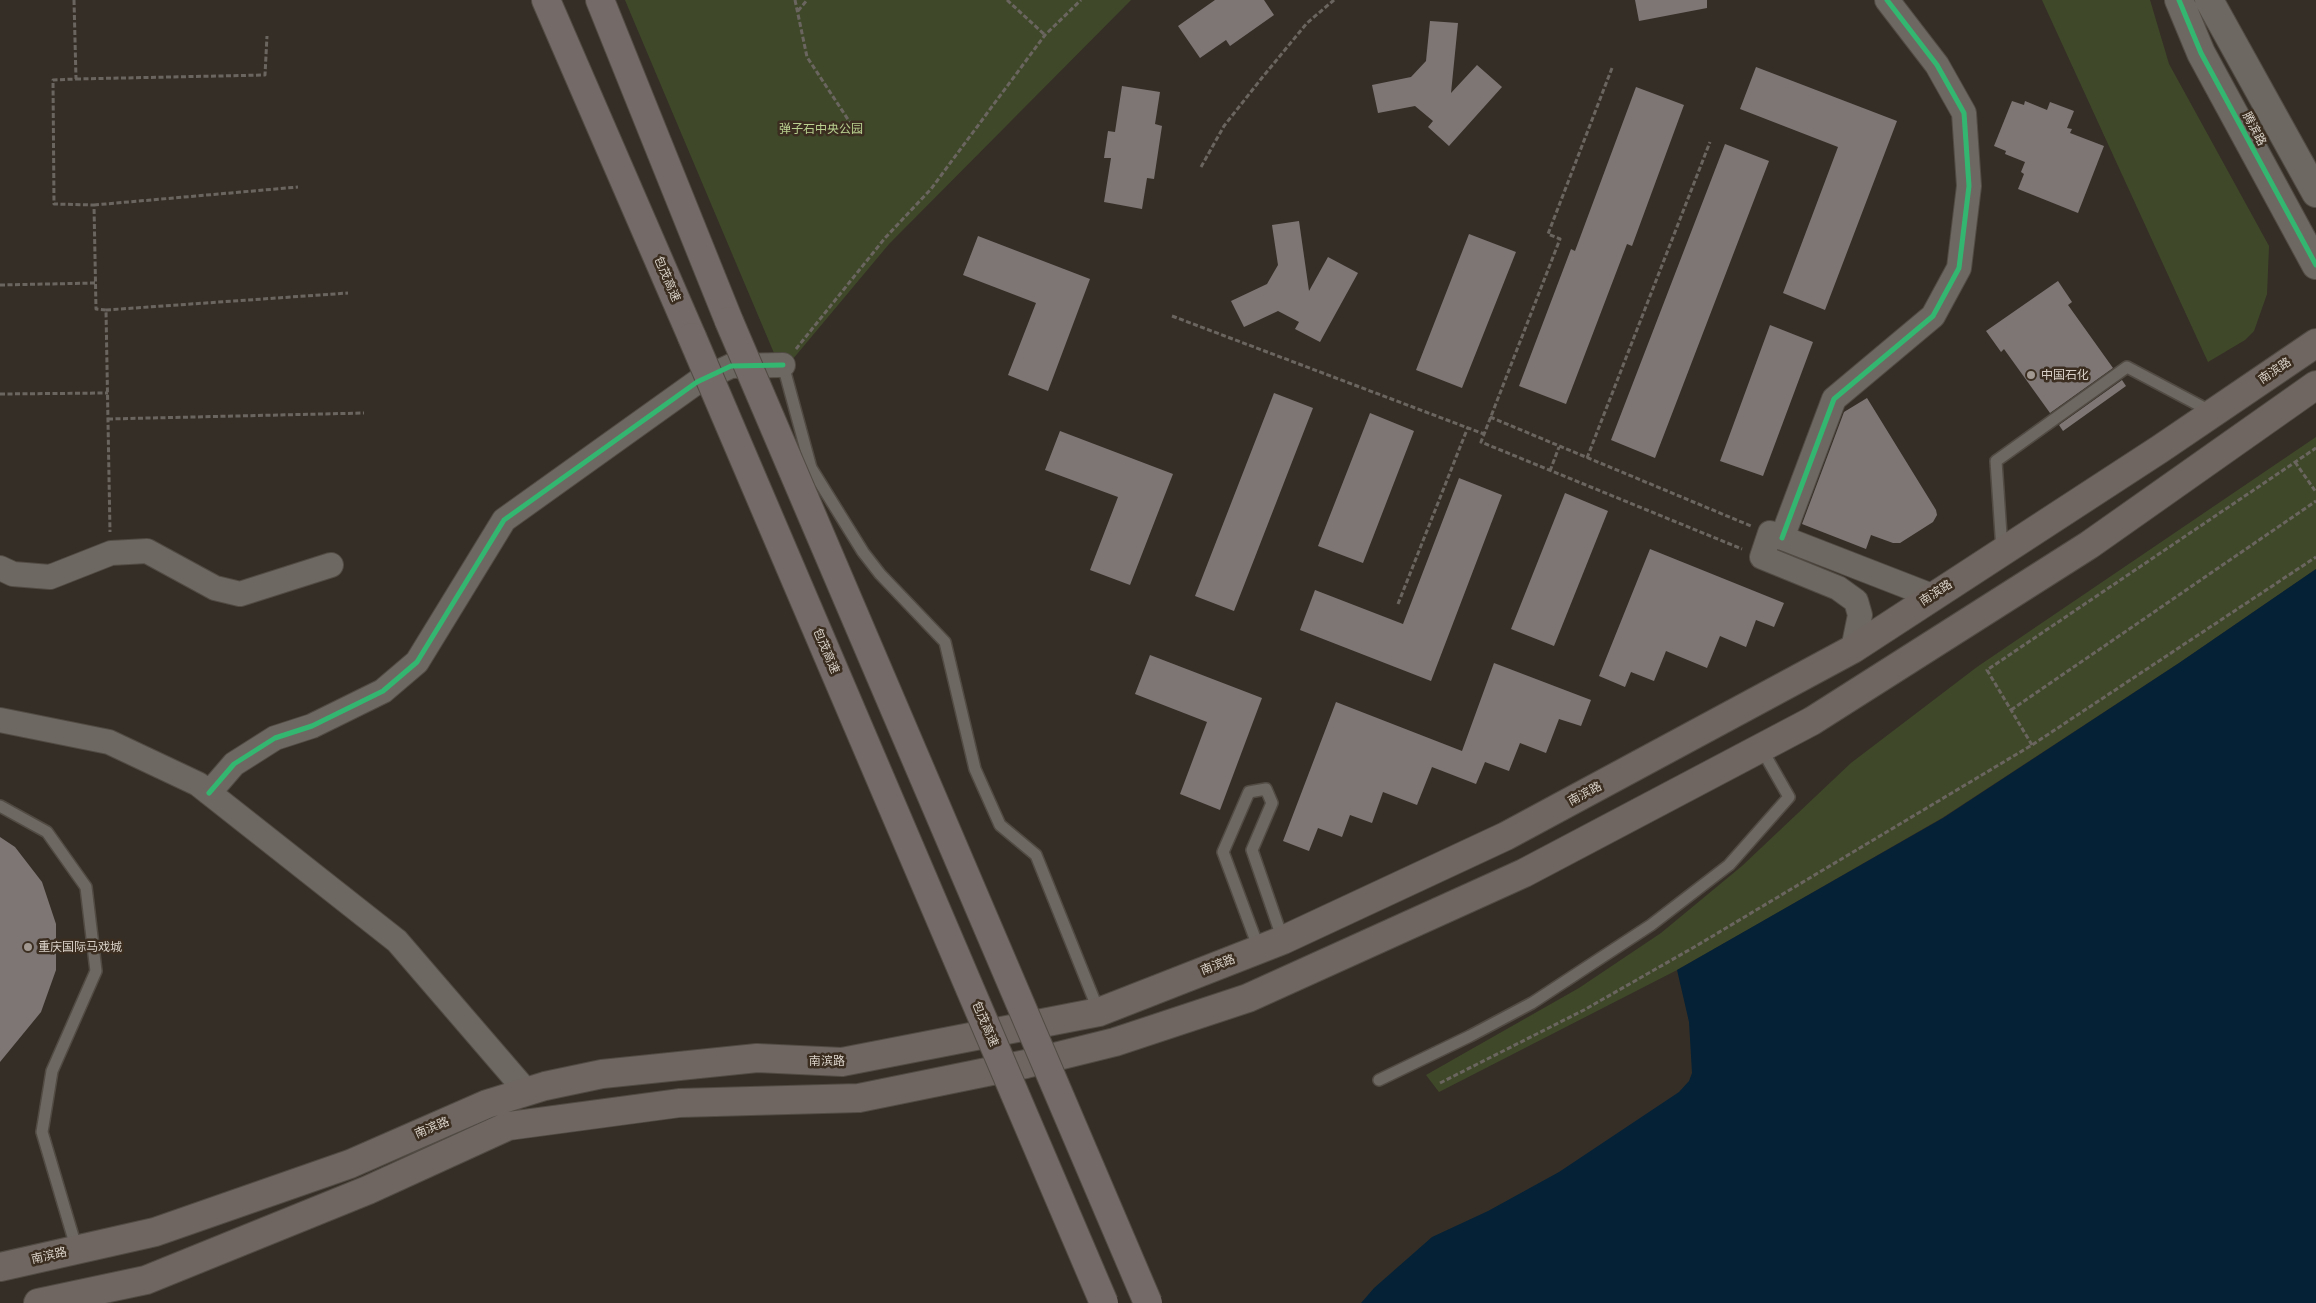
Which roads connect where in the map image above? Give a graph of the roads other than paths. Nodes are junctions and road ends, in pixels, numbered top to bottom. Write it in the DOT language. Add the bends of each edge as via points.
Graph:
graph roads {
  1 [pos="546,0"];
  2 [pos="600,0"];
  3 [pos="1887,0"];
  4 [pos="2179,0"];
  5 [pos="2209,0"];
  6 [pos="2314,187"];
  7 [pos="2316,265"];
  8 [pos="2316,343"];
  9 [pos="783,365"];
  10 [pos="2316,385"];
  11 [pos="2213,413"];
  12 [pos="1776,536"];
  13 [pos="2002,550"];
  14 [pos="332,565"];
  15 [pos="0,568"];
  16 [pos="1932,596"];
  17 [pos="1853,649"];
  18 [pos="0,720"];
  19 [pos="1761,748"];
  20 [pos="209,793"];
  21 [pos="0,806"];
  22 [pos="1271,944"];
  23 [pos="1099,1012"];
  24 [pos="1379,1080"];
  25 [pos="527,1092"];
  26 [pos="77,1250"];
  27 [pos="0,1267"];
  28 [pos="38,1303"];
  29 [pos="1104,1303"];
  30 [pos="1148,1303"];
  1 -- 29 [label="highway, 包茂高速, bridge"];
  2 -- 30 [label="highway, bridge" via="729,321"];
  3 -- 12 [label="street" via="1937,65 1964,113 1969,186 1959,268 1932,316 1834,398"];
  4 -- 7 [label="street, 腾滨路" via="2201,53"];
  5 -- 6 [label="street, 腾滨路"];
  8 -- 11 [label="main road, 南滨路"];
  9 -- 20 [label="street" via="731,366 697,382 504,520 418,662 376,695 312,726 275,738 234,764"];
  9 -- 23 [label="lane" via="811,468 863,552 945,642 975,769 1000,825 1036,855"];
  10 -- 19 [label="main road" via="2088,545 1812,721"];
  11 -- 13 [label="main road, 南滨路"];
  11 -- 13 [label="lane" via="2127,367 1996,461"];
  12 -- 16 [label="street"];
  12 -- 17 [label="street" via="1762,557 1838,588 1856,601 1860,615"];
  13 -- 16 [label="main road, 南滨路"];
  14 -- 15 [label="street" via="240,594 215,588 147,551 111,553 50,577 13,574"];
  16 -- 17 [label="main road, 南滨路"];
  17 -- 22 [label="main road, 南滨路" via="1506,836"];
  18 -- 20 [label="street" via="109,742 198,784"];
  19 -- 24 [label="lane" via="1790,798 1729,865 1651,924 1532,1003"];
  19 -- 28 [label="main road" via="1524,873 1248,998 1156,1029 1026,1064 858,1098 679,1103 508,1126 360,1193 146,1280"];
  20 -- 25 [label="street" via="397,941"];
  21 -- 26 [label="lane" via="47,832 86,887 96,971 52,1071 42,1132"];
  22 -- 22 [label="lane" via="1252,850 1272,803 1266,789 1249,792 1223,852"];
  22 -- 23 [label="main road, 南滨路"];
  23 -- 25 [label="main road, 南滨路" via="842,1062 757,1058 602,1074"];
  25 -- 26 [label="main road, 南滨路" via="487,1104 341,1167 156,1232"];
  26 -- 27 [label="main road, 南滨路"];
}
